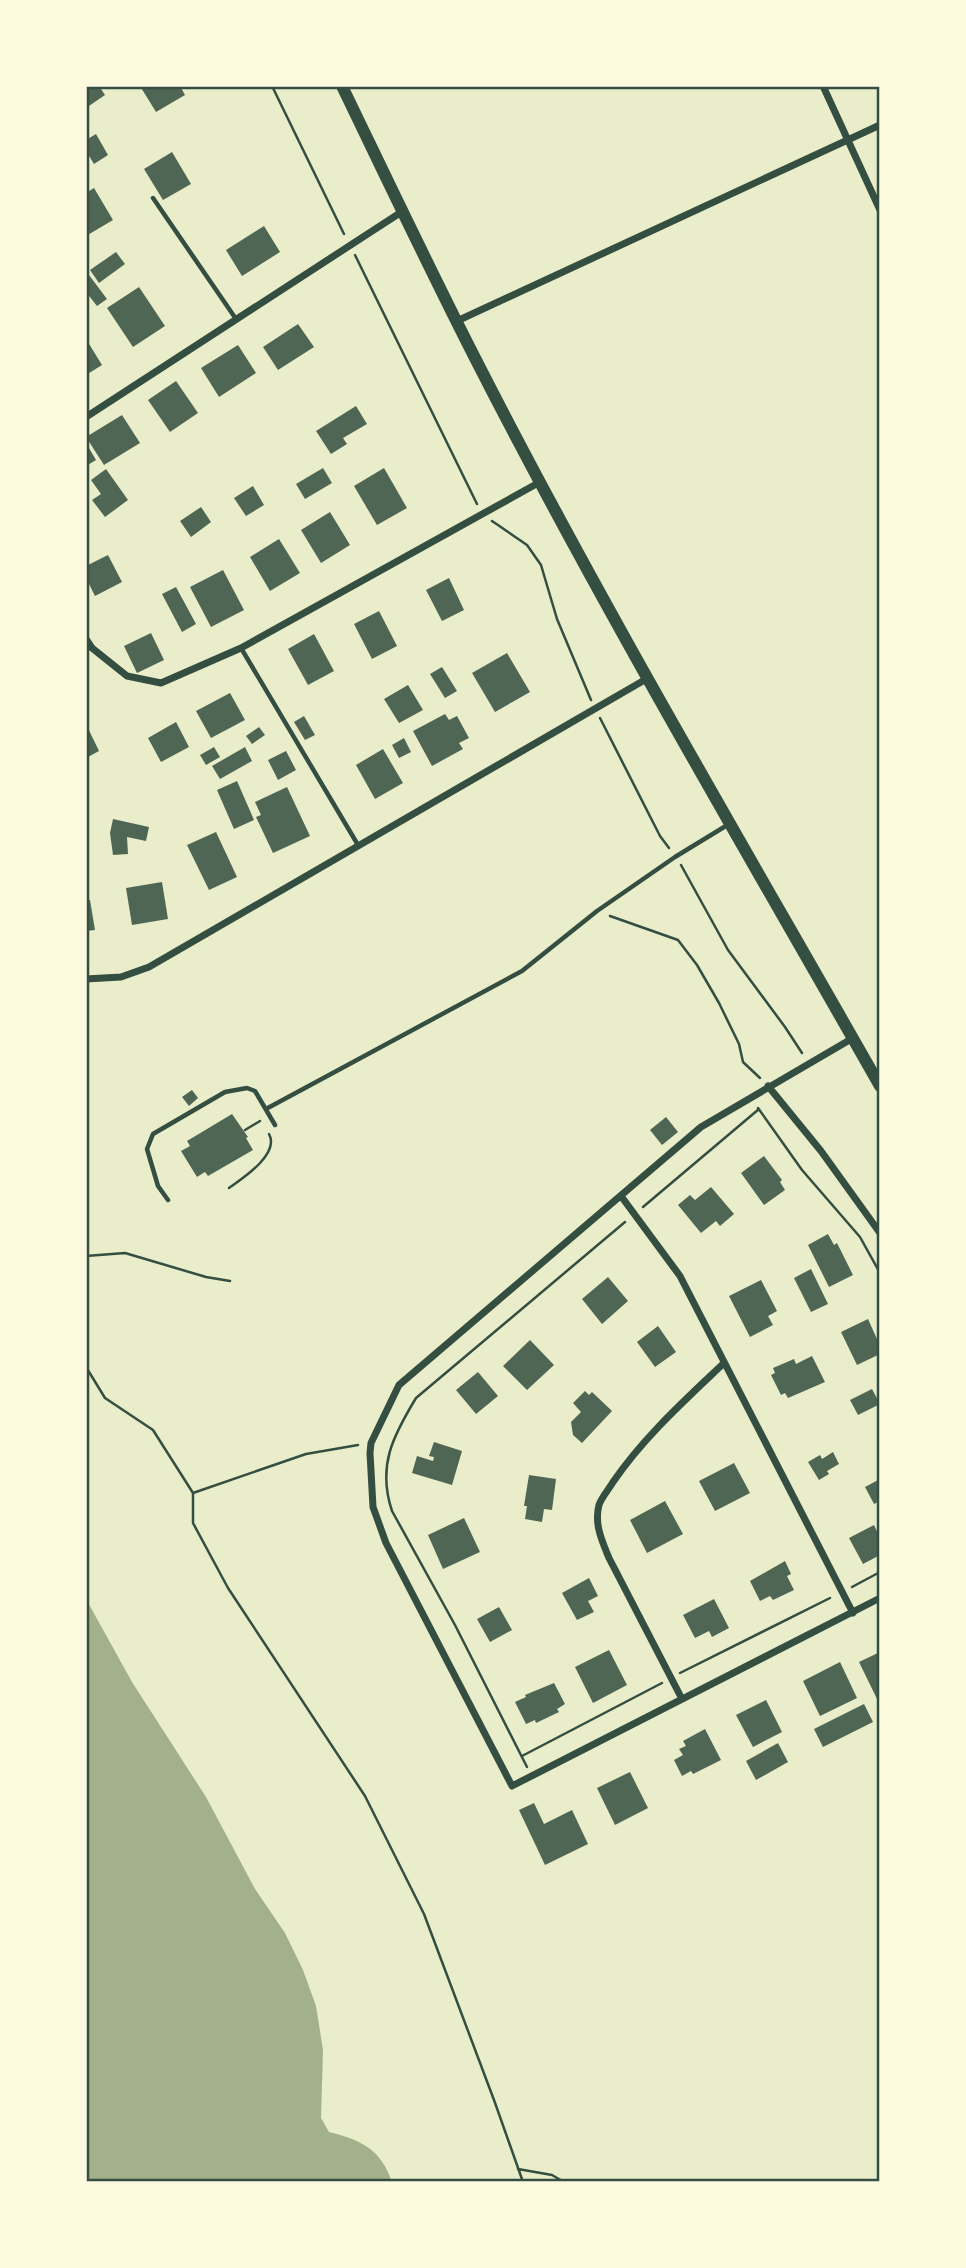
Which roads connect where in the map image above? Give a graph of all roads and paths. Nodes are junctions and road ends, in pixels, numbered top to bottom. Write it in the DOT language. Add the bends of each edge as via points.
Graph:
graph roads {
  1 [pos="272,86"];
  2 [pos="342,86"];
  3 [pos="823,86"];
  4 [pos="880,125"];
  5 [pos="848,139"];
  6 [pos="153,198"];
  7 [pos="403,211"];
  8 [pos="880,211"];
  9 [pos="350,246"];
  10 [pos="236,320"];
  11 [pos="457,321"];
  12 [pos="86,417"];
  13 [pos="540,482"];
  14 [pos="481,514"];
  15 [pos="86,639"];
  16 [pos="241,648"];
  17 [pos="648,678"];
  18 [pos="594,709"];
  19 [pos="729,823"];
  20 [pos="358,845"];
  21 [pos="675,857"];
  22 [pos="597,911"];
  23 [pos="86,979"];
  24 [pos="853,1038"];
  25 [pos="814,1061"];
  26 [pos="880,1075"];
  27 [pos="768,1086"];
  28 [pos="880,1086"];
  29 [pos="750,1097"];
  30 [pos="266,1109"];
  31 [pos="759,1109"];
  32 [pos="261,1120"];
  33 [pos="275,1125"];
  34 [pos="267,1129"];
  35 [pos="244,1130"];
  36 [pos="229,1188"];
  37 [pos="621,1196"];
  38 [pos="168,1200"];
  39 [pos="880,1233"];
  40 [pos="86,1255"];
  41 [pos="880,1273"];
  42 [pos="230,1281"];
  43 [pos="724,1363"];
  44 [pos="86,1367"];
  45 [pos="372,1443"];
  46 [pos="193,1493"];
  47 [pos="880,1573"];
  48 [pos="842,1592"];
  49 [pos="880,1598"];
  50 [pos="853,1613"];
  51 [pos="671,1678"];
  52 [pos="682,1699"];
  53 [pos="521,1756"];
  54 [pos="532,1776"];
  55 [pos="518,2169"];
  56 [pos="523,2182"];
  57 [pos="564,2182"];
  1 -- 9 [label="path"];
  2 -- 7 [label="main road"];
  3 -- 5 [label="street"];
  4 -- 5 [label="street"];
  5 -- 8 [label="street"];
  5 -- 11 [label="street"];
  6 -- 10 [label="lane"];
  7 -- 9 [label="street"];
  7 -- 11 [label="main road"];
  9 -- 10 [label="street"];
  9 -- 14 [label="path"];
  10 -- 12 [label="street"];
  11 -- 13 [label="main road"];
  13 -- 14 [label="street"];
  13 -- 17 [label="main road"];
  14 -- 16 [label="street"];
  14 -- 18 [label="path" via="527,545 541,565 557,619"];
  15 -- 16 [label="street" via="127,676 161,684"];
  16 -- 20 [label="lane"];
  17 -- 18 [label="street"];
  17 -- 19 [label="main road"];
  18 -- 20 [label="street"];
  18 -- 21 [label="path"];
  19 -- 21 [label="lane"];
  19 -- 24 [label="main road"];
  20 -- 23 [label="street" via="149,967 121,978"];
  21 -- 22 [label="lane"];
  21 -- 25 [label="path" via="729,950 805,1059"];
  22 -- 27 [label="path" via="678,940 719,1003 743,1062"];
  22 -- 30 [label="lane" via="522,971"];
  24 -- 25 [label="street"];
  24 -- 26 [label="main road"];
  24 -- 28 [label="main road"];
  25 -- 27 [label="street"];
  27 -- 29 [label="street"];
  27 -- 39 [label="street"];
  29 -- 31 [label="path"];
  29 -- 37 [label="street" via="701,1127"];
  30 -- 33 [label="lane"];
  30 -- 38 [label="lane" via="256,1091 225,1092 153,1134 147,1149 158,1186"];
  31 -- 41 [label="path" via="802,1170 860,1237"];
  31 -- 53 [label="path" via="416,1398 397,1430 386,1463 392,1511"];
  32 -- 35 [label="path"];
  34 -- 36 [label="path" via="272,1145 257,1167"];
  37 -- 43 [label="street" via="680,1276"];
  37 -- 45 [label="street" via="399,1385"];
  40 -- 42 [label="path" via="125,1253"];
  43 -- 48 [label="street"];
  43 -- 51 [label="street" via="631,1455 599,1503 597,1520 609,1558"];
  44 -- 46 [label="path" via="105,1398 153,1430"];
  45 -- 46 [label="path" via="306,1454"];
  45 -- 54 [label="street" via="373,1507 386,1543 512,1786"];
  46 -- 55 [label="path" via="193,1523 228,1588 365,1796 424,1914"];
  47 -- 48 [label="path"];
  48 -- 50 [label="street"];
  48 -- 51 [label="path"];
  49 -- 50 [label="street"];
  50 -- 52 [label="street"];
  51 -- 52 [label="street"];
  51 -- 53 [label="path"];
  52 -- 54 [label="street"];
  53 -- 54 [label="path"];
  55 -- 56 [label="path"];
  55 -- 57 [label="path"];
}
